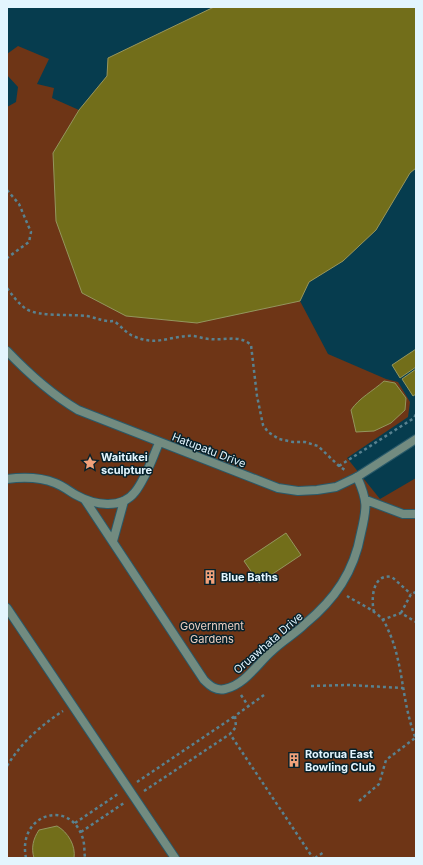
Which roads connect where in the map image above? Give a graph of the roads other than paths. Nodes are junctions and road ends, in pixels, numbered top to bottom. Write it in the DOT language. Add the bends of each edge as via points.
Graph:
graph roads {
  1 [pos="7,351"];
  2 [pos="416,439"];
  3 [pos="159,442"];
  4 [pos="357,477"];
  5 [pos="7,479"];
  6 [pos="85,500"];
  7 [pos="366,500"];
  8 [pos="124,501"];
  9 [pos="416,514"];
  10 [pos="113,542"];
  11 [pos="7,608"];
  12 [pos="175,858"];
  1 -- 3 [label="street, Hatupatu Drive" via="33,378 66,403 89,416"];
  2 -- 4 [label="street, Hatupatu Drive"];
  3 -- 4 [label="street, Hatupatu Drive" via="288,490 326,489"];
  3 -- 8 [label="street" via="140,485"];
  4 -- 7 [label="street"];
  5 -- 6 [label="street, Oruawhata Drive" via="31,478 55,483"];
  6 -- 8 [label="street, Oruawhata Drive" via="102,504"];
  6 -- 10 [label="street, Oruawhata Drive"];
  7 -- 9 [label="street" via="403,514"];
  7 -- 10 [label="street, Oruawhata Drive" via="365,519 358,548 338,591 316,615 242,680 230,688 220,690 204,680"];
  8 -- 10 [label="street"];
  11 -- 12 [label="street"];
}
